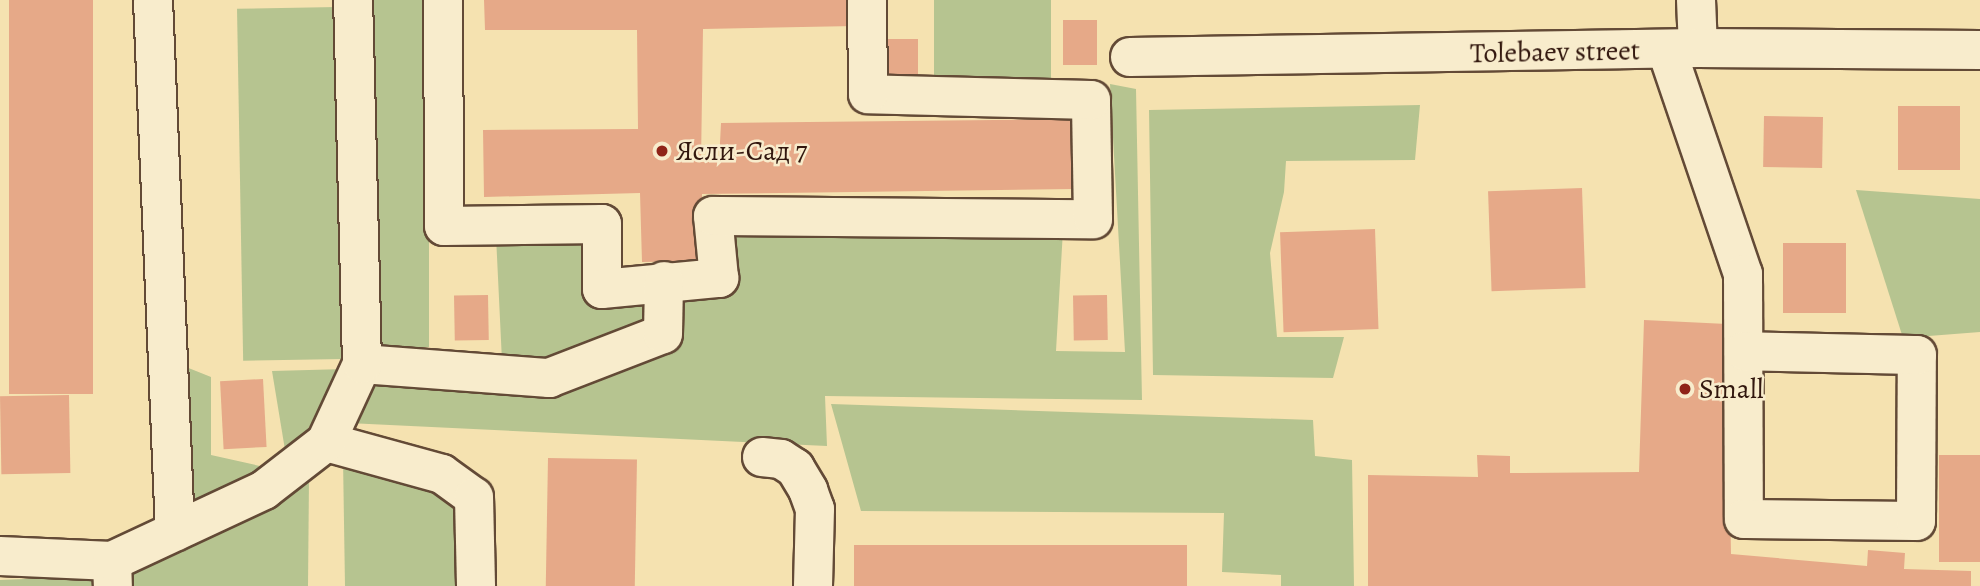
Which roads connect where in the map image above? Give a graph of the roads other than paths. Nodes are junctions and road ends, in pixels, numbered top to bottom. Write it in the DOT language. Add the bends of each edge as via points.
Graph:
graph roads {
  1 [pos="153,0"];
  2 [pos="354,0"];
  3 [pos="443,0"];
  4 [pos="867,0"];
  5 [pos="1696,0"];
  6 [pos="1683,50"];
  7 [pos="1980,50"];
  8 [pos="1130,57"];
  9 [pos="664,281"];
  10 [pos="1744,351"];
  11 [pos="362,364"];
  12 [pos="326,442"];
  13 [pos="762,457"];
  14 [pos="175,532"];
  15 [pos="0,556"];
  16 [pos="113,574"];
  17 [pos="476,586"];
  18 [pos="813,586"];
  1 -- 14 [label="street"];
  2 -- 11 [label="street"];
  3 -- 9 [label="street" via="444,226 602,224 602,289"];
  4 -- 9 [label="street" via="868,94 1091,100 1093,219 713,216 719,278"];
  5 -- 6 [label="street"];
  6 -- 7 [label="street, Tolebaev street"];
  6 -- 8 [label="street, Tolebaev street"];
  6 -- 10 [label="street" via="1743,274"];
  9 -- 11 [label="street" via="663,334 549,378"];
  10 -- 10 [label="street" via="1744,519 1916,521 1917,355"];
  11 -- 12 [label="street"];
  12 -- 14 [label="street" via="264,490"];
  12 -- 17 [label="street" via="442,474 474,497"];
  13 -- 18 [label="street" via="781,459 795,468 808,490 815,509"];
  14 -- 16 [label="street"];
  15 -- 16 [label="street"];
}
